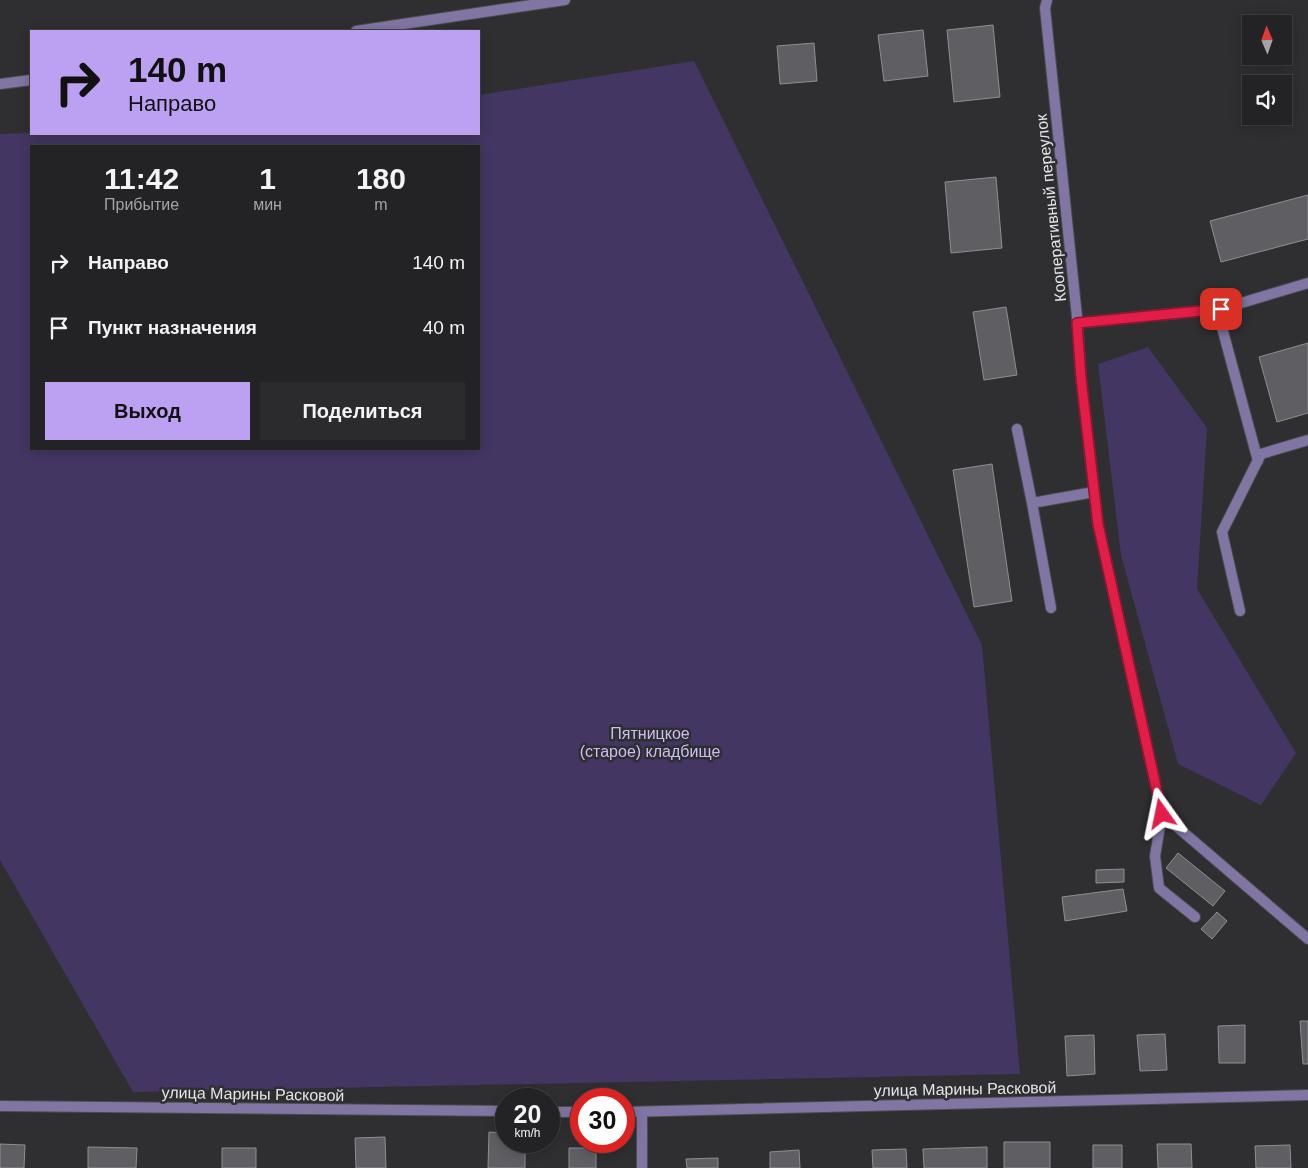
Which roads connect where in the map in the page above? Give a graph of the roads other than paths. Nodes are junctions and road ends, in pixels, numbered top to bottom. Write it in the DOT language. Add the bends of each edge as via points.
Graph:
graph roads {
  1 [pos="565,0"];
  2 [pos="1047,0"];
  3 [pos="363,30"];
  4 [pos="30,80"];
  5 [pos="0,84"];
  6 [pos="1308,283"];
  7 [pos="1217,309"];
  8 [pos="1077,323"];
  9 [pos="1017,429"];
  10 [pos="1308,440"];
  11 [pos="1258,461"];
  12 [pos="1094,492"];
  13 [pos="1032,504"];
  14 [pos="1051,608"];
  15 [pos="1240,611"];
  16 [pos="1162,814"];
  17 [pos="1195,917"];
  18 [pos="1308,939"];
  19 [pos="1308,1096"];
  20 [pos="0,1106"];
  21 [pos="495,1111"];
  22 [pos="635,1112"];
  23 [pos="642,1112"];
  24 [pos="642,1168"];
  1 -- 3 [label="street"];
  2 -- 8 [label="street, Кооперативный переулок" via="1045,8"];
  4 -- 5 [label="street"];
  6 -- 7 [label="street"];
  7 -- 8 [label="street"];
  7 -- 11 [label="street"];
  8 -- 12 [label="street, Кооперативный переулок"];
  9 -- 13 [label="street"];
  10 -- 11 [label="street" via="1261,454"];
  11 -- 15 [label="street" via="1222,532"];
  12 -- 13 [label="street"];
  12 -- 16 [label="street, Кооперативный переулок" via="1098,524"];
  13 -- 14 [label="street"];
  16 -- 17 [label="street" via="1155,856 1159,888"];
  16 -- 18 [label="street"];
  19 -- 23 [label="street, улица Марины Расковой"];
  20 -- 21 [label="street, улица Марины Расковой"];
  22 -- 23 [label="street, улица Марины Расковой"];
  23 -- 24 [label="street"];
}
